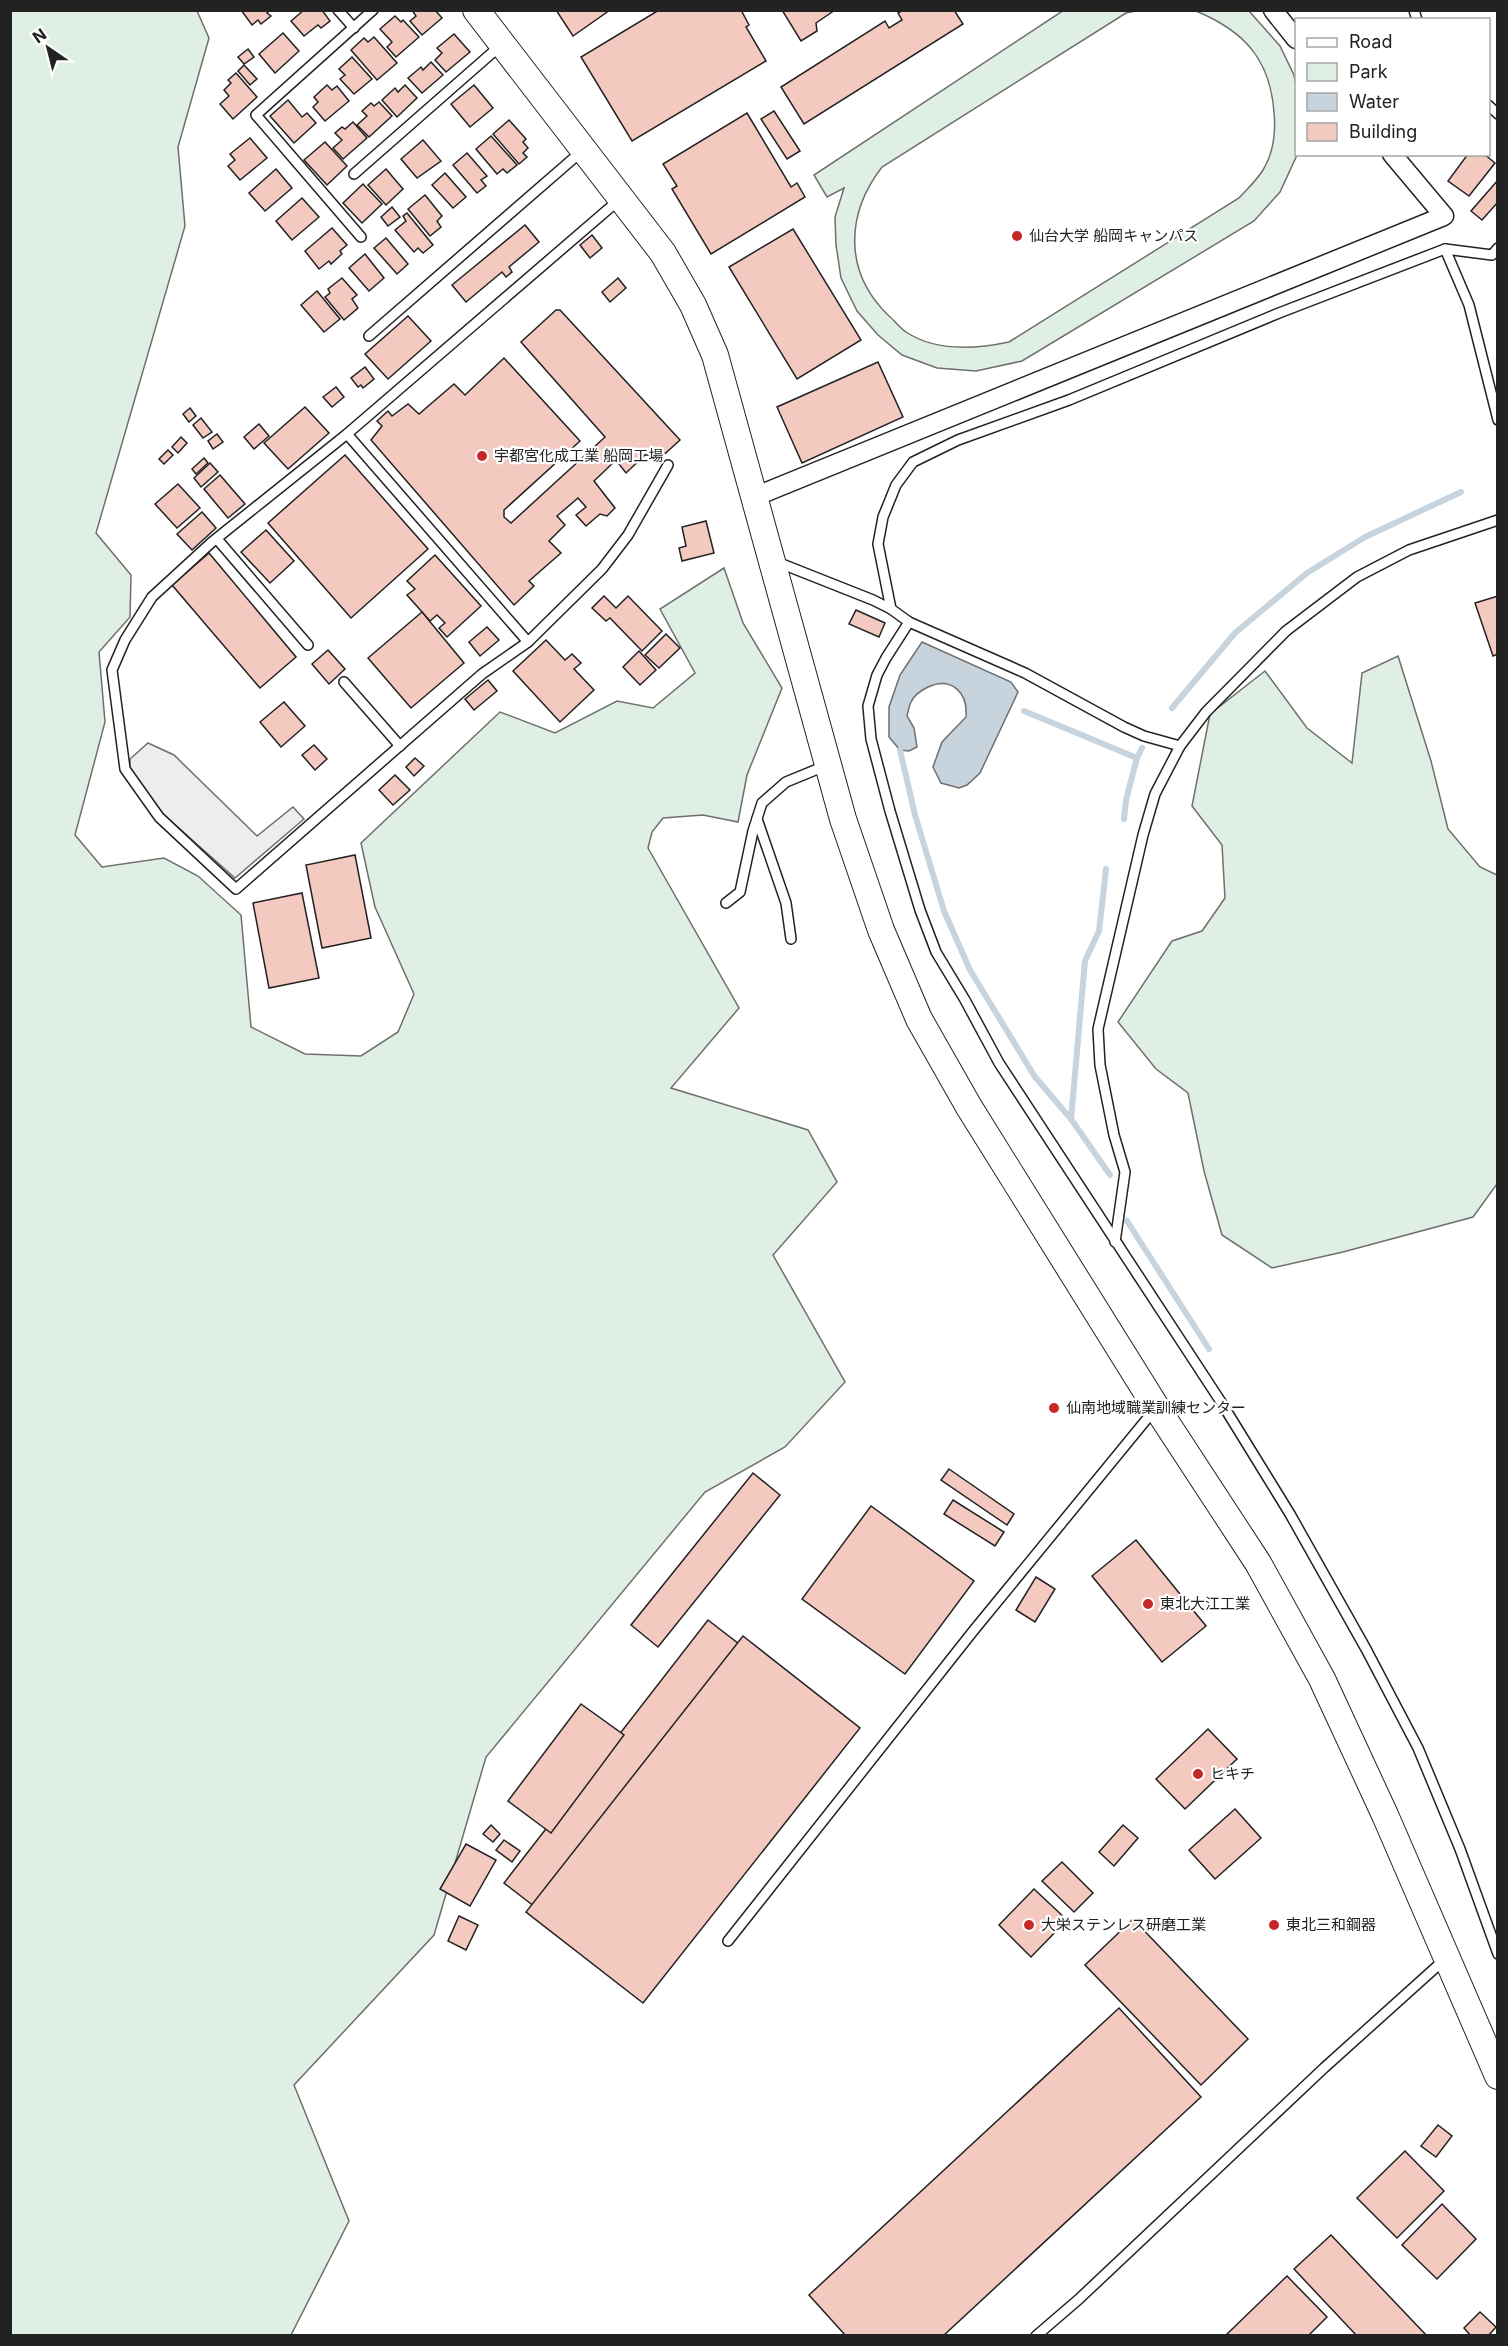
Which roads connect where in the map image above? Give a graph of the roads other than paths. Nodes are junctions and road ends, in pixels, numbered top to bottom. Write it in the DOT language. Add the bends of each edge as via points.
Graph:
graph roads {
  1 [pos="338,10"];
  2 [pos="373,10"];
  3 [pos="476,10"];
  4 [pos="1273,10"];
  5 [pos="354,28"];
  6 [pos="1295,38"];
  7 [pos="502,44"];
  8 [pos="583,149"];
  9 [pos="1394,156"];
  10 [pos="354,174"];
  11 [pos="622,198"];
  12 [pos="361,237"];
  13 [pos="1497,248"];
  14 [pos="1446,249"];
  15 [pos="369,336"];
  16 [pos="1497,420"];
  17 [pos="347,434"];
  18 [pos="668,465"];
  19 [pos="754,497"];
  20 [pos="1497,520"];
  21 [pos="217,539"];
  22 [pos="773,560"];
  23 [pos="891,609"];
  24 [pos="909,622"];
  25 [pos="528,642"];
  26 [pos="308,645"];
  27 [pos="344,682"];
  28 [pos="400,746"];
  29 [pos="1180,746"];
  30 [pos="827,764"];
  31 [pos="757,819"];
  32 [pos="726,903"];
  33 [pos="791,939"];
  34 [pos="1115,1242"];
  35 [pos="1156,1407"];
  36 [pos="728,1941"];
  37 [pos="1497,1954"];
  38 [pos="1446,1958"];
  39 [pos="1497,2076"];
  40 [pos="1036,2336"];
  1 -- 5 [label="lane"];
  2 -- 5 [label="lane"];
  3 -- 7 [label="street"];
  4 -- 6 [label="street"];
  5 -- 12 [label="lane" via="256,115"];
  7 -- 8 [label="street"];
  7 -- 10 [label="lane"];
  8 -- 11 [label="street"];
  8 -- 15 [label="lane"];
  9 -- 19 [label="street" via="1444,216"];
  11 -- 17 [label="lane"];
  11 -- 19 [label="street" via="663,253 693,305 715,355"];
  13 -- 14 [label="lane" via="1492,255"];
  14 -- 16 [label="lane" via="1469,305"];
  14 -- 23 [label="lane" via="1268,317 1069,400 958,440 913,462 896,485 883,517 878,544"];
  17 -- 21 [label="lane"];
  17 -- 25 [label="lane"];
  18 -- 25 [label="lane" via="628,535 602,569"];
  19 -- 22 [label="street"];
  20 -- 29 [label="lane" via="1409,550 1357,577 1286,631 1226,690"];
  21 -- 26 [label="lane"];
  21 -- 28 [label="lane" via="152,597 125,640 112,670 125,769 159,817 236,889"];
  22 -- 23 [label="lane"];
  22 -- 30 [label="street"];
  23 -- 24 [label="lane"];
  24 -- 29 [label="lane" via="1025,673 1143,736"];
  24 -- 34 [label="lane" via="877,675 868,706 871,739 920,910 936,952 999,1063"];
  25 -- 28 [label="lane" via="482,674"];
  27 -- 28 [label="lane"];
  29 -- 34 [label="lane" via="1155,794 1146,825 1098,1029 1100,1065 1125,1172"];
  30 -- 31 [label="lane" via="786,782 762,803"];
  30 -- 35 [label="street" via="881,930 919,1019 969,1107"];
  31 -- 32 [label="lane" via="740,892"];
  31 -- 33 [label="lane" via="786,903"];
  34 -- 37 [label="lane" via="1221,1402 1366,1649 1418,1748 1460,1849"];
  35 -- 36 [label="lane"];
  35 -- 38 [label="street" via="1258,1563 1322,1679"];
  38 -- 39 [label="street"];
  38 -- 40 [label="lane"];
}
